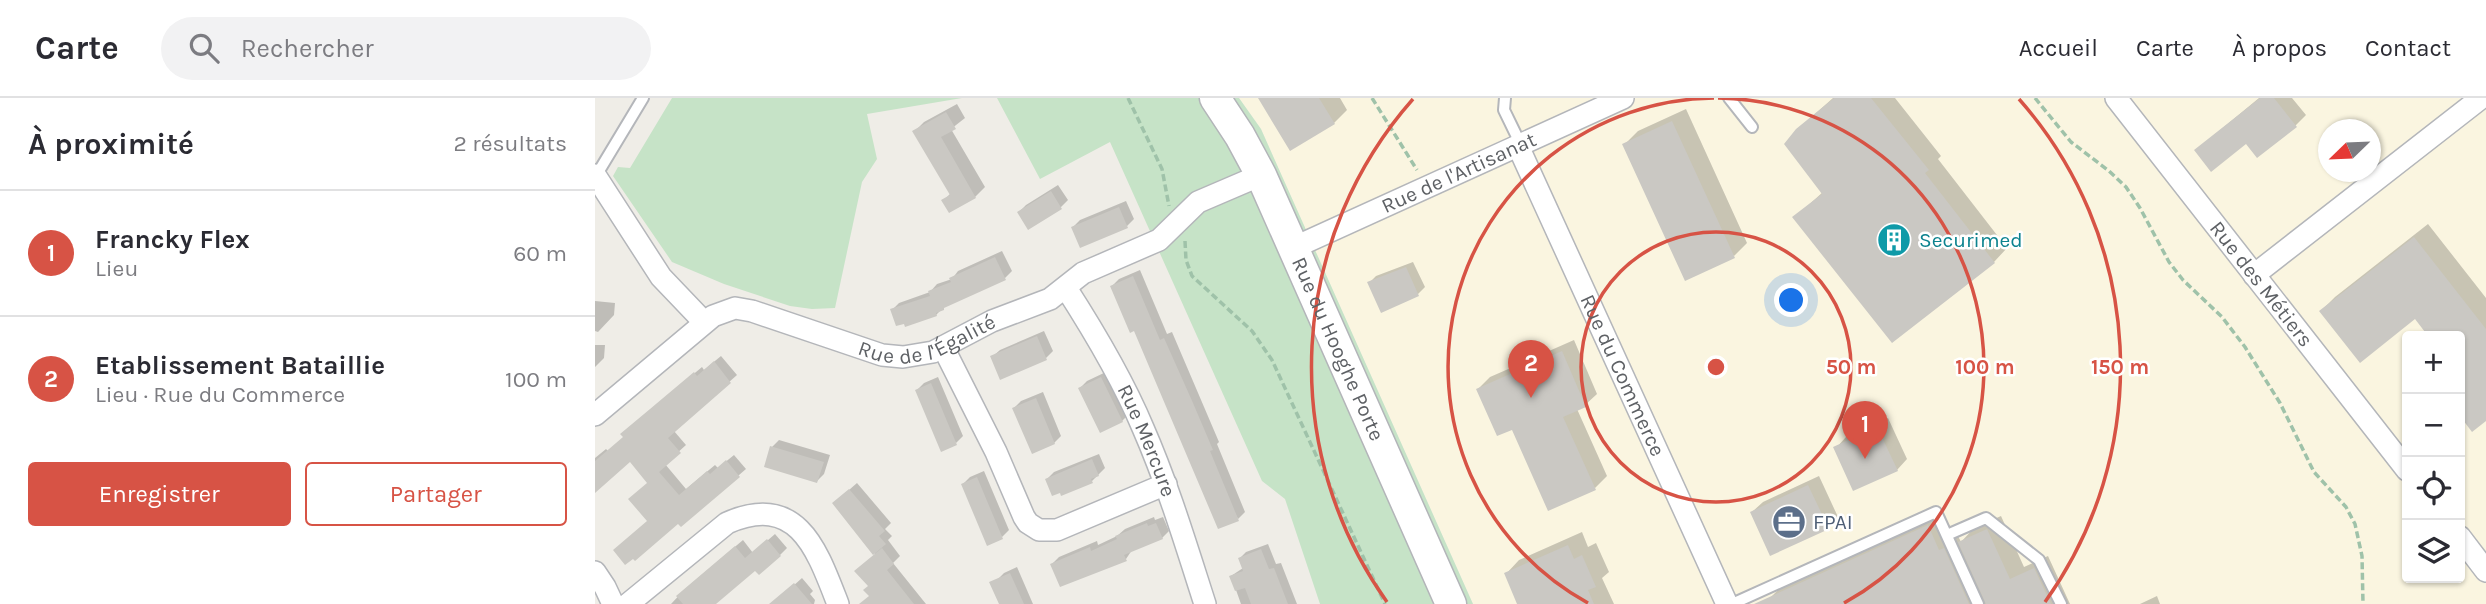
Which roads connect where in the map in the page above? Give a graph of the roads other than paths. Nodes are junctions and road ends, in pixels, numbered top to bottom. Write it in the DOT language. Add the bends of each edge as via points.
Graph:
graph roads {
  1 [pos="643,98"];
  2 [pos="1215,98"];
  3 [pos="1505,98"];
  4 [pos="1623,98"];
  5 [pos="1729,98"];
  6 [pos="2116,98"];
  7 [pos="2481,98"];
  8 [pos="1752,127"];
  9 [pos="1520,145"];
  10 [pos="1261,175"];
  11 [pos="596,176"];
  12 [pos="1293,248"];
  13 [pos="2254,275"];
  14 [pos="1066,288"];
  15 [pos="704,322"];
  16 [pos="943,347"];
  17 [pos="595,415"];
  18 [pos="2402,464"];
  19 [pos="1166,484"];
  20 [pos="1947,535"];
  21 [pos="2465,544"];
  22 [pos="2486,571"];
  23 [pos="595,572"];
  24 [pos="613,604"];
  25 [pos="628,604"];
  26 [pos="838,604"];
  27 [pos="1205,604"];
  28 [pos="1451,604"];
  29 [pos="1730,604"];
  30 [pos="1978,604"];
  31 [pos="2061,604"];
  1 -- 11 [label="lane"];
  2 -- 10 [label="street, Rue du Hooghe Porte"];
  3 -- 9 [label="lane" via="1504,110"];
  4 -- 9 [label="street, Rue de l'Artisanat"];
  5 -- 8 [label="lane"];
  6 -- 13 [label="street, Rue des Métiers"];
  7 -- 13 [label="street"];
  9 -- 12 [label="street, Rue de l'Artisanat"];
  9 -- 29 [label="street, Rue du Commerce"];
  10 -- 12 [label="street, Rue du Hooghe Porte"];
  10 -- 14 [label="street, Rue de l'Égalité" via="1198,202 1159,240 1083,273"];
  11 -- 15 [label="street" via="666,283"];
  12 -- 28 [label="street, Rue du Hooghe Porte"];
  13 -- 18 [label="street, Rue des Métiers"];
  14 -- 16 [label="street, Rue de l'Égalité"];
  14 -- 19 [label="street, Rue Mercure" via="1114,367"];
  15 -- 16 [label="street, Rue de l'Égalité" via="727,310 743,308 882,355 903,357"];
  15 -- 17 [label="street, Rue de l'Égalité"];
  16 -- 19 [label="street" via="1033,528 1057,530"];
  19 -- 27 [label="street, Rue Mercure"];
  20 -- 29 [label="lane" via="1937,512"];
  20 -- 30 [label="lane"];
  20 -- 31 [label="lane" via="1986,518 2039,559"];
  21 -- 22 [label="street"];
  23 -- 24 [label="street"];
  25 -- 26 [label="street" via="727,523 765,515 793,523 807,536"];
}
